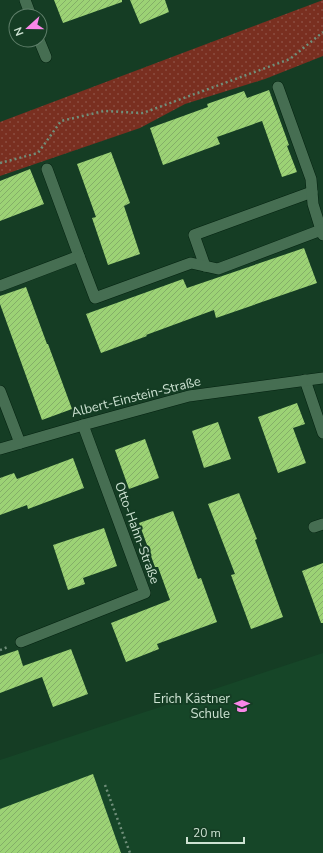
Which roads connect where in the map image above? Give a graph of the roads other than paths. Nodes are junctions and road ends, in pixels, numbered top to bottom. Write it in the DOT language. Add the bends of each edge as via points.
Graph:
graph roads {
  1 [pos="42,48"];
  2 [pos="46,57"];
  3 [pos="278,87"];
  4 [pos="47,169"];
  5 [pos="312,192"];
  6 [pos="322,232"];
  7 [pos="79,256"];
  8 [pos="206,266"];
  9 [pos="0,286"];
  10 [pos="323,378"];
  11 [pos="305,380"];
  12 [pos="0,391"];
  13 [pos="83,425"];
  14 [pos="323,433"];
  15 [pos="20,443"];
  16 [pos="0,449"];
  17 [pos="21,642"];
  1 -- 2 [label="street"];
  3 -- 5 [label="street" via="311,179"];
  4 -- 7 [label="street"];
  5 -- 6 [label="street"];
  5 -- 8 [label="street" via="194,235"];
  6 -- 8 [label="street" via="218,269"];
  7 -- 8 [label="street" via="95,298 191,263"];
  7 -- 9 [label="street"];
  10 -- 11 [label="street, Albert-Einstein-Straße"];
  11 -- 13 [label="street, Albert-Einstein-Straße" via="189,396"];
  11 -- 14 [label="street"];
  12 -- 15 [label="street"];
  13 -- 15 [label="street, Albert-Einstein-Straße"];
  13 -- 17 [label="street, Otto-Hahn-Straße" via="145,593"];
  15 -- 16 [label="street, Albert-Einstein-Straße"];
}
